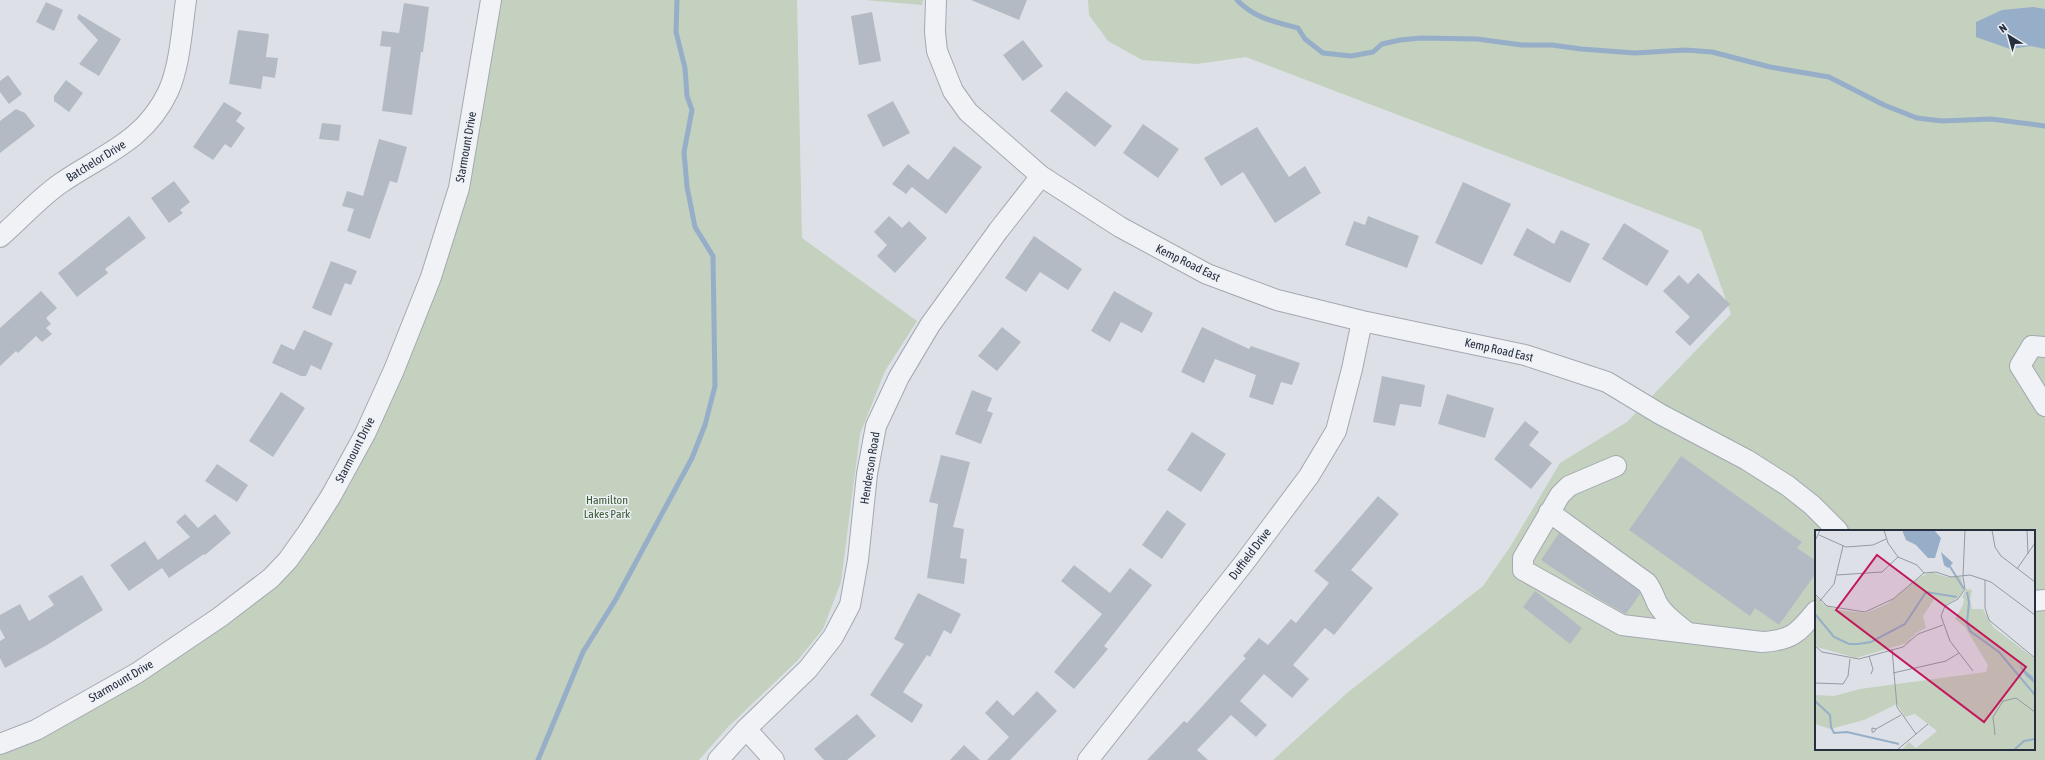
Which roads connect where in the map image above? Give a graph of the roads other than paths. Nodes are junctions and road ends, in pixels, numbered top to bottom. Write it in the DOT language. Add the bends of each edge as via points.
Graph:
graph roads {
  1 [pos="186,0"];
  2 [pos="492,0"];
  3 [pos="936,0"];
  4 [pos="1040,176"];
  5 [pos="0,238"];
  6 [pos="1362,321"];
  7 [pos="2045,347"];
  8 [pos="2044,402"];
  9 [pos="1616,466"];
  10 [pos="1549,512"];
  11 [pos="1837,530"];
  12 [pos="2045,600"];
  13 [pos="2035,601"];
  14 [pos="1815,612"];
  15 [pos="1688,633"];
  16 [pos="746,729"];
  17 [pos="0,744"];
  18 [pos="718,760"];
  19 [pos="774,760"];
  20 [pos="1088,760"];
  1 -- 5 [label="street, Batchelor Drive" via="180,49 168,92 150,121 127,143 60,184"];
  2 -- 17 [label="street, Starmount Drive" via="459,188 431,277 365,434 310,530 272,578 220,617 137,673 36,730"];
  3 -- 4 [label="street, Kemp Road East" via="937,51 953,91 968,112"];
  4 -- 6 [label="street, Kemp Road East" via="1120,228 1207,274 1278,300"];
  4 -- 16 [label="street, Henderson Road" via="930,324 898,377 876,426 866,474 858,560 850,605 833,637 808,670"];
  6 -- 11 [label="street, Kemp Road East" via="1525,355 1607,382 1660,414 1747,460 1788,486"];
  6 -- 20 [label="street, Duffield Drive" via="1336,431 1310,476"];
  7 -- 8 [label="street" via="2032,346 2020,366"];
  9 -- 10 [label="street" via="1569,486"];
  10 -- 15 [label="street" via="1647,583 1657,604"];
  10 -- 15 [label="street" via="1523,558 1523,570 1622,625"];
  12 -- 13 [label="street"];
  14 -- 15 [label="street" via="1800,630 1784,640 1762,642"];
  16 -- 18 [label="street, Henderson Road"];
  16 -- 19 [label="street"];
}
